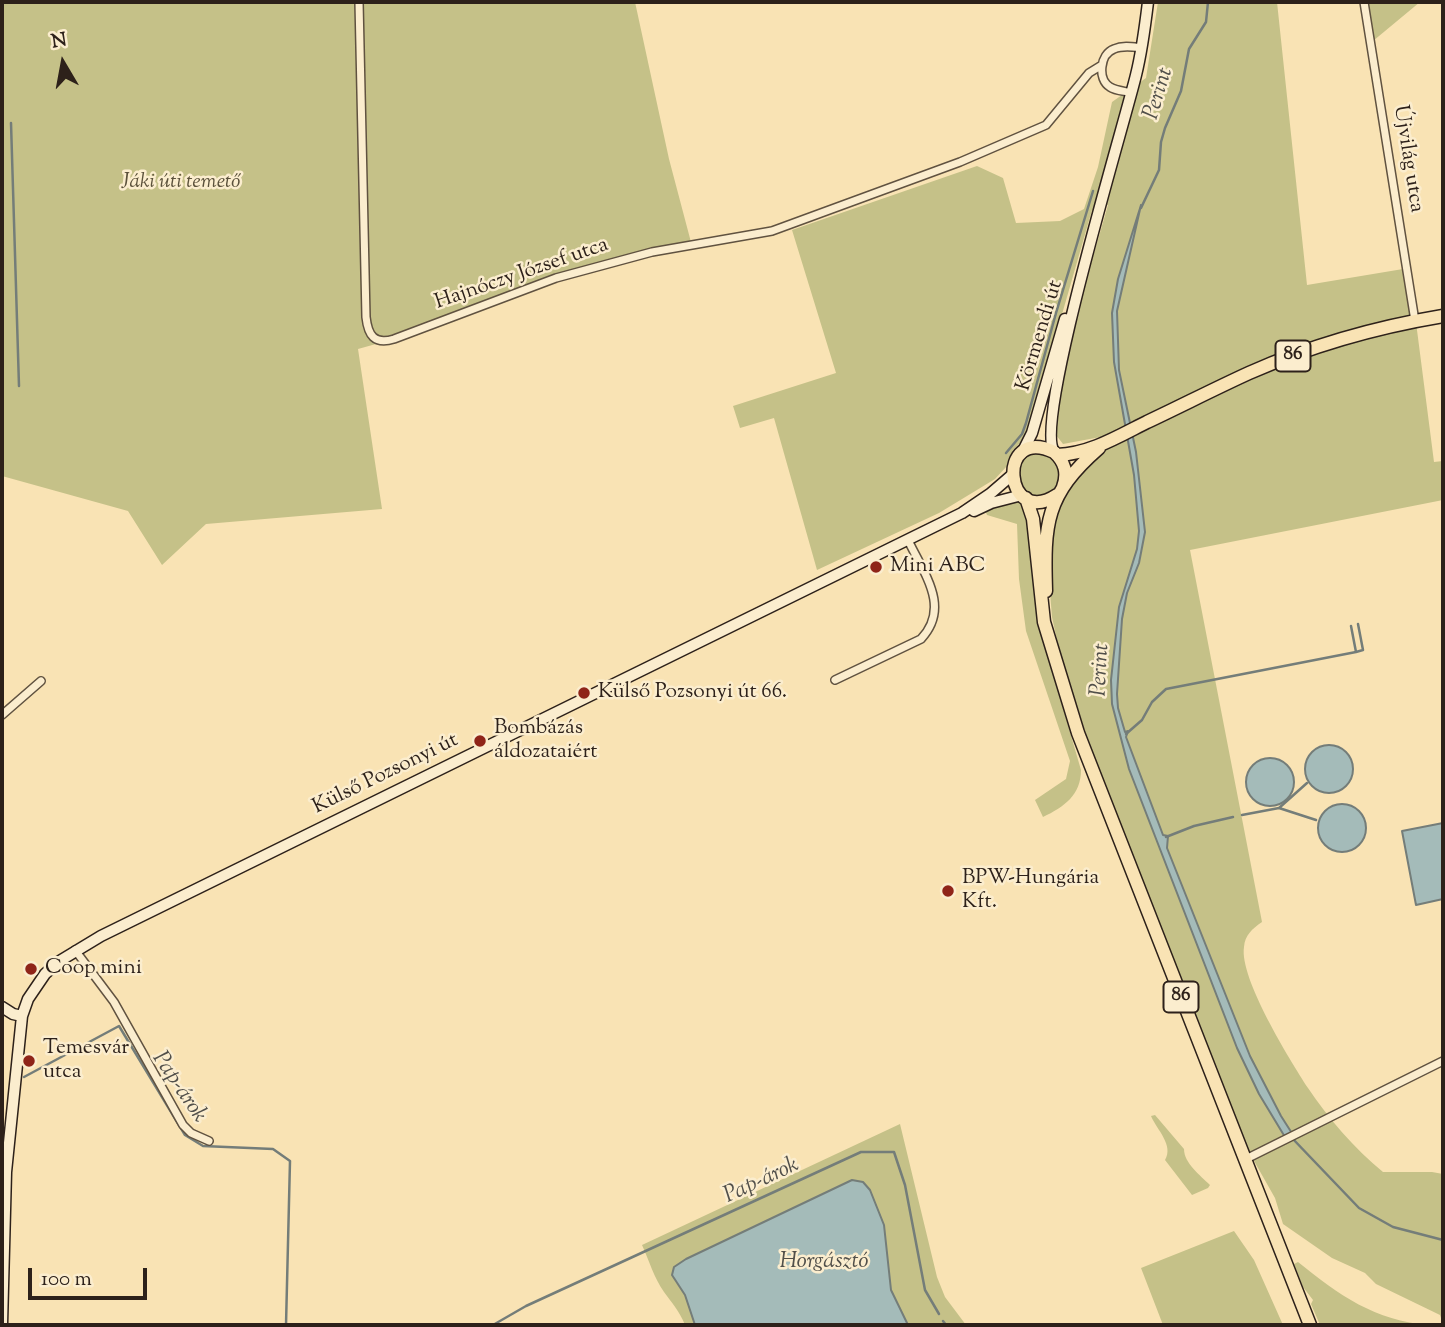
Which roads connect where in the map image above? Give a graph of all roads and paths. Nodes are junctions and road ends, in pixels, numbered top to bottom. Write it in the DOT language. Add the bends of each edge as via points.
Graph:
graph roads {
  1 [pos="359,2"];
  2 [pos="1148,2"];
  3 [pos="1364,2"];
  4 [pos="1142,48"];
  5 [pos="1102,65"];
  6 [pos="1132,93"];
  7 [pos="1094,230"];
  8 [pos="1443,316"];
  9 [pos="1415,321"];
  10 [pos="1108,442"];
  11 [pos="1022,453"];
  12 [pos="1056,453"];
  13 [pos="1012,475"];
  14 [pos="1060,491"];
  15 [pos="1024,497"];
  16 [pos="942,523"];
  17 [pos="908,540"];
  18 [pos="1056,664"];
  19 [pos="835,680"];
  20 [pos="41,681"];
  21 [pos="2,715"];
  22 [pos="75,950"];
  23 [pos="2,1007"];
  24 [pos="22,1016"];
  25 [pos="1443,1061"];
  26 [pos="209,1141"];
  27 [pos="1244,1160"];
  28 [pos="2,1324"];
  29 [pos="1310,1325"];
  1 -- 5 [label="street, Hajnóczy József utca" via="366,317 372,338 379,341 587,268 772,231 960,162 1046,125 1089,73"];
  2 -- 4 [label="main road, Körmendi út"];
  3 -- 9 [label="street, Újvilág utca"];
  4 -- 5 [label="street" via="1113,49"];
  4 -- 6 [label="main road, Körmendi út"];
  5 -- 6 [label="street" via="1111,88"];
  6 -- 7 [label="main road, Körmendi út"];
  7 -- 11 [label="main road, Körmendi út"];
  7 -- 12 [label="main road, Körmendi út" via="1052,413 1050,442"];
  8 -- 9 [label="main road, 86"];
  9 -- 10 [label="main road, 86" via="1307,350"];
  10 -- 12 [label="main road, 86" via="1075,453"];
  10 -- 14 [label="main road, 86"];
  11 -- 12 [label="main road, 86" via="1035,447"];
  11 -- 13 [label="main road"];
  12 -- 14 [label="main road, 86" via="1065,467"];
  13 -- 15 [label="main road, 86"];
  13 -- 16 [label="main road" via="972,507"];
  14 -- 15 [label="main road" via="1042,501"];
  14 -- 18 [label="main road, 86" via="1048,524 1046,564"];
  15 -- 16 [label="main road" via="991,503"];
  15 -- 18 [label="main road, 86" via="1034,525 1042,615"];
  16 -- 17 [label="main road, Külső Pozsonyi út"];
  17 -- 19 [label="street" via="936,607 929,631"];
  17 -- 22 [label="main road, Külső Pozsonyi út"];
  18 -- 27 [label="main road, 86" via="1082,744"];
  20 -- 21 [label="street"];
  22 -- 24 [label="main road, Külső Pozsonyi út" via="45,974"];
  22 -- 26 [label="street" via="114,1002 183,1125"];
  23 -- 24 [label="main road"];
  24 -- 28 [label="main road" via="6,1172"];
  25 -- 27 [label="street"];
  27 -- 29 [label="main road, 86"];
}
